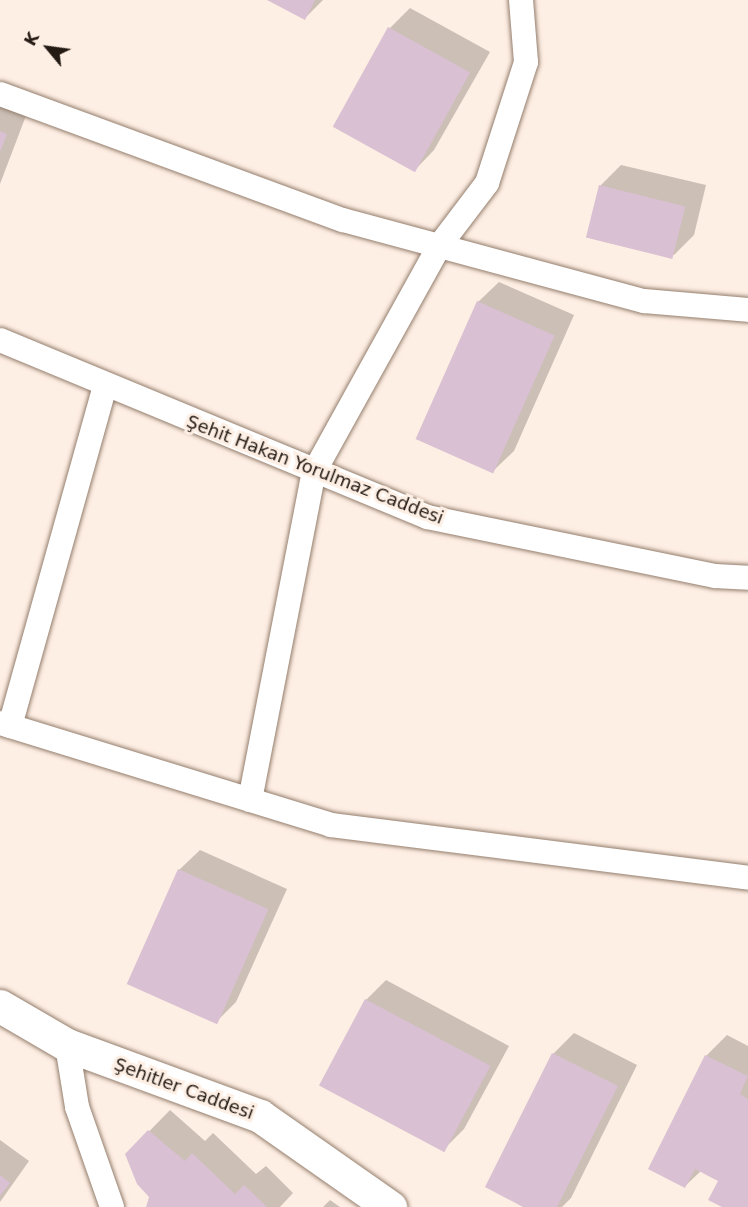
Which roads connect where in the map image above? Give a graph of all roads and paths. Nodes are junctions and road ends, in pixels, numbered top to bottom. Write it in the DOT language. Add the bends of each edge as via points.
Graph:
graph roads {
  1 [pos="520,0"];
  2 [pos="0,94"];
  3 [pos="440,245"];
  4 [pos="748,310"];
  5 [pos="0,340"];
  6 [pos="105,386"];
  7 [pos="314,472"];
  8 [pos="748,578"];
  9 [pos="5,724"];
  10 [pos="250,800"];
  11 [pos="748,878"];
  12 [pos="0,1006"];
  13 [pos="67,1046"];
  14 [pos="112,1207"];
  15 [pos="390,1207"];
  1 -- 3 [label="street" via="526,62 487,183"];
  2 -- 3 [label="street" via="343,220"];
  3 -- 4 [label="street" via="644,301"];
  3 -- 7 [label="street"];
  5 -- 6 [label="street, Şehit Hakan Yorulmaz Caddesi"];
  6 -- 7 [label="street, Şehit Hakan Yorulmaz Caddesi"];
  6 -- 9 [label="street"];
  7 -- 8 [label="street, Şehit Hakan Yorulmaz Caddesi" via="427,517 715,576"];
  7 -- 10 [label="street"];
  9 -- 10 [label="street"];
  10 -- 11 [label="street" via="331,825"];
  12 -- 13 [label="street, Şehitler Caddesi"];
  13 -- 14 [label="street" via="77,1107"];
  13 -- 15 [label="street, Şehitler Caddesi" via="260,1116"];
}
